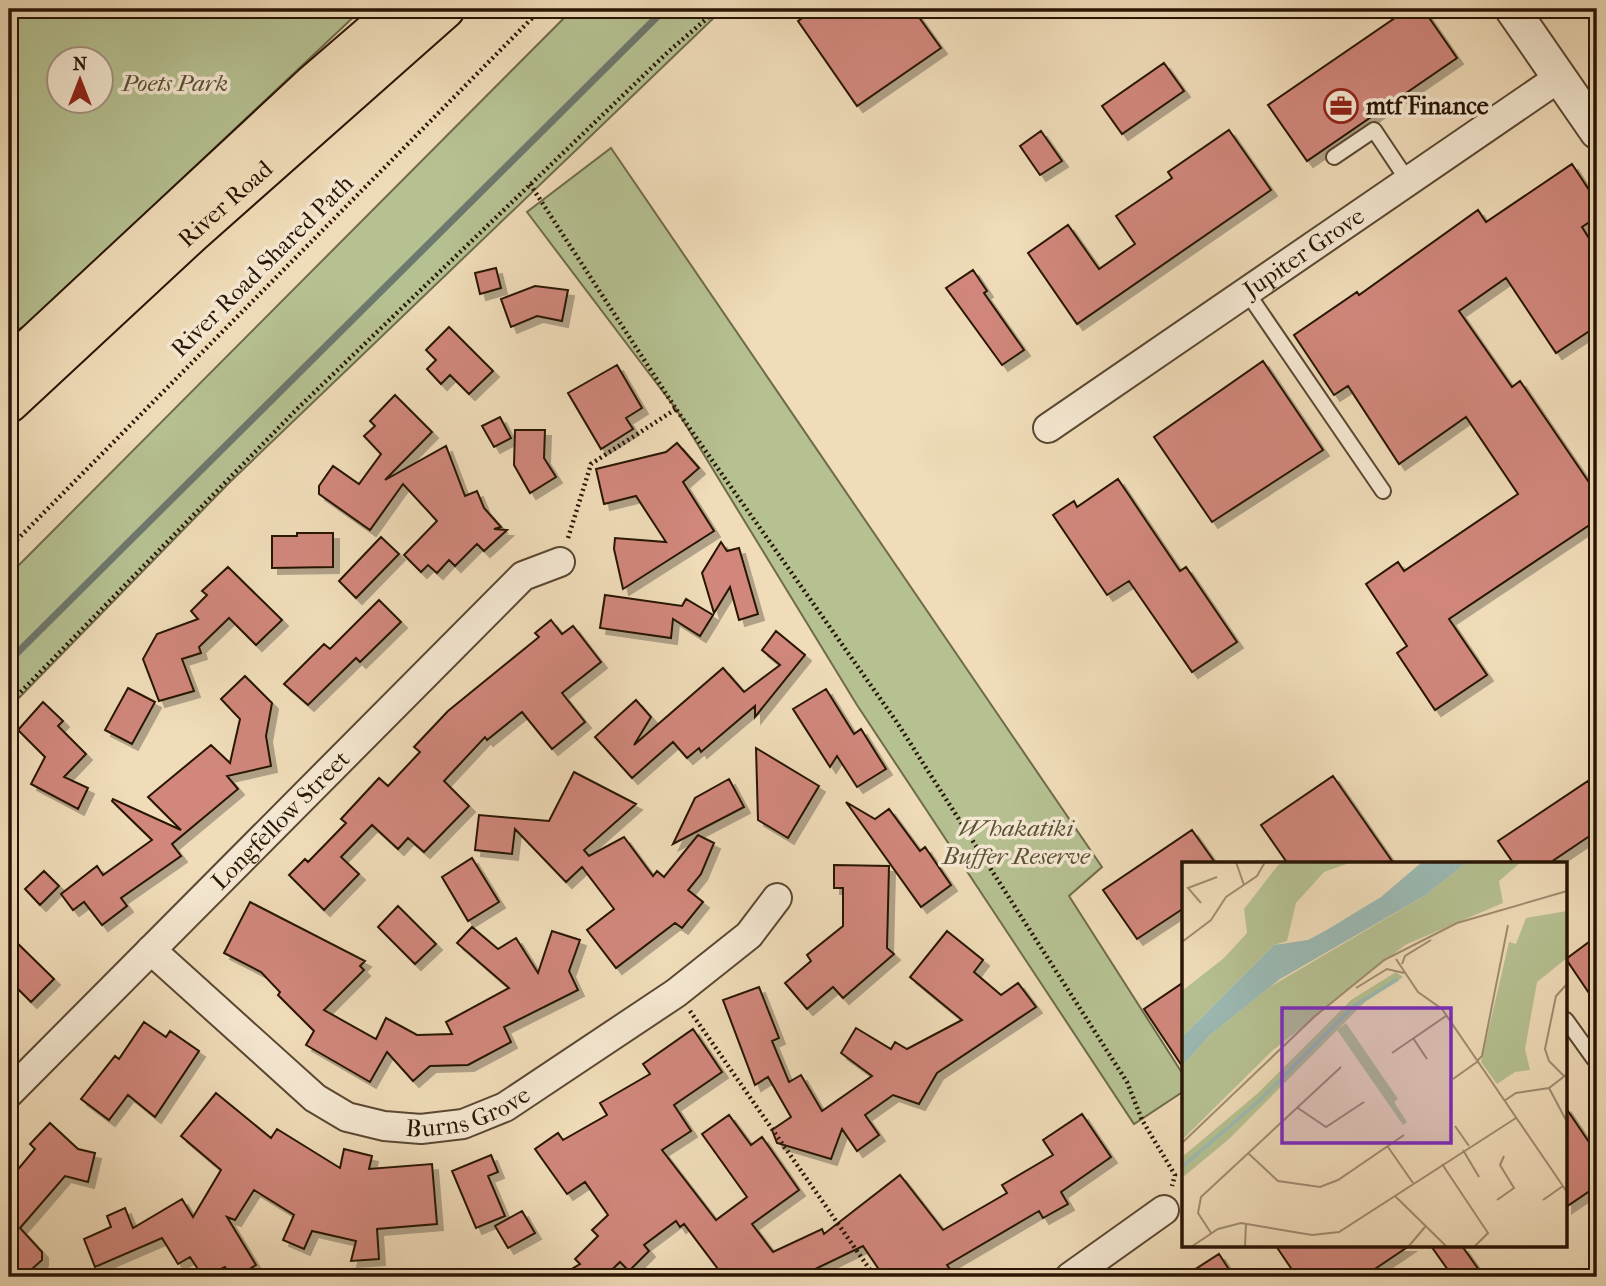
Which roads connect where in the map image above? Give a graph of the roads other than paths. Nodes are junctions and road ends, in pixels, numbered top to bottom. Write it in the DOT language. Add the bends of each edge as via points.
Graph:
graph roads {
  1 [pos="400,9"];
  2 [pos="445,9"];
  3 [pos="1512,9"];
  4 [pos="1560,77"];
  5 [pos="1597,132"];
  6 [pos="1334,157"];
  7 [pos="1408,181"];
  8 [pos="1246,291"];
  9 [pos="9,367"];
  10 [pos="9,403"];
  11 [pos="1048,428"];
  12 [pos="1383,491"];
  13 [pos="560,562"];
  14 [pos="777,898"];
  15 [pos="151,950"];
  16 [pos="1568,1023"];
  17 [pos="1594,1059"];
  18 [pos="9,1093"];
  19 [pos="1164,1210"];
  20 [pos="1070,1277"];
  1 -- 9 [label="highway, River Road"];
  2 -- 10 [label="highway, River Road"];
  3 -- 4 [label="street"];
  4 -- 5 [label="street"];
  4 -- 7 [label="street, Jupiter Grove"];
  6 -- 7 [label="lane" via="1374,130"];
  7 -- 8 [label="street, Jupiter Grove"];
  8 -- 11 [label="street, Jupiter Grove"];
  8 -- 12 [label="lane"];
  13 -- 15 [label="street, Longfellow Street" via="523,576"];
  14 -- 15 [label="street, Burns Grove" via="749,935 676,993 505,1107 463,1124 421,1129 347,1116 315,1098"];
  15 -- 18 [label="street, Longfellow Street"];
  16 -- 17 [label="lane"];
  19 -- 20 [label="street"];
}
